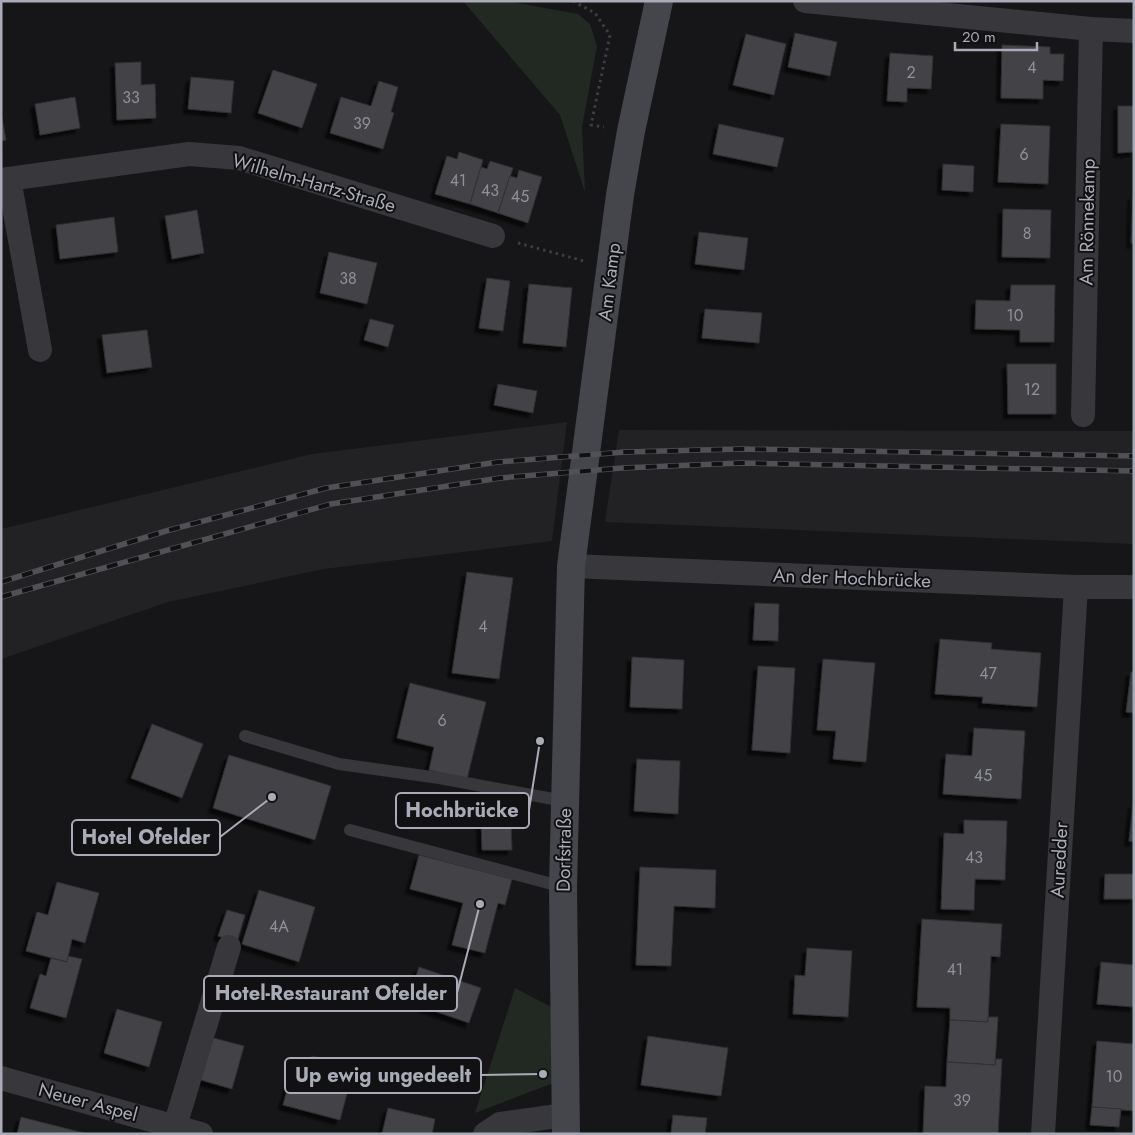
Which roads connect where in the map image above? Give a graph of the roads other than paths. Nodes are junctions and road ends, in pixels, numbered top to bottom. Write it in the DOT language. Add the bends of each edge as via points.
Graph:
graph roads {
  1 [pos="659,1"];
  2 [pos="805,1"];
  3 [pos="1091,29"];
  4 [pos="1134,31"];
  5 [pos="5,179"];
  6 [pos="493,236"];
  7 [pos="40,350"];
  8 [pos="1083,415"];
  9 [pos="571,566"];
  10 [pos="1076,587"];
  11 [pos="1134,587"];
  12 [pos="245,736"];
  13 [pos="564,801"];
  14 [pos="350,830"];
  15 [pos="563,887"];
  16 [pos="229,947"];
  17 [pos="1,1078"];
  18 [pos="566,1124"];
  19 [pos="175,1126"];
  20 [pos="201,1134"];
  21 [pos="485,1134"];
  22 [pos="1043,1134"];
  1 -- 9 [label="main road, Am Kamp" via="620,194"];
  2 -- 3 [label="street"];
  3 -- 4 [label="street"];
  3 -- 8 [label="street, Am Rönnekamp"];
  5 -- 6 [label="street, Wilhelm-Hartz-Straße" via="189,154 239,158"];
  5 -- 7 [label="street, Wilhelm-Hartz-Straße"];
  9 -- 10 [label="street, An der Hochbrücke"];
  9 -- 13 [label="main road, Dorfstraße"];
  10 -- 11 [label="street, An der Hochbrücke"];
  10 -- 22 [label="street, Auredder"];
  12 -- 13 [label="lane" via="339,764"];
  13 -- 15 [label="main road, Dorfstraße"];
  14 -- 15 [label="lane"];
  15 -- 18 [label="main road, Dorfstraße"];
  16 -- 19 [label="street"];
  17 -- 19 [label="street, Neuer Aspel"];
  18 -- 21 [label="street" via="500,1124"];
  19 -- 20 [label="street, Neuer Aspel"];
}
